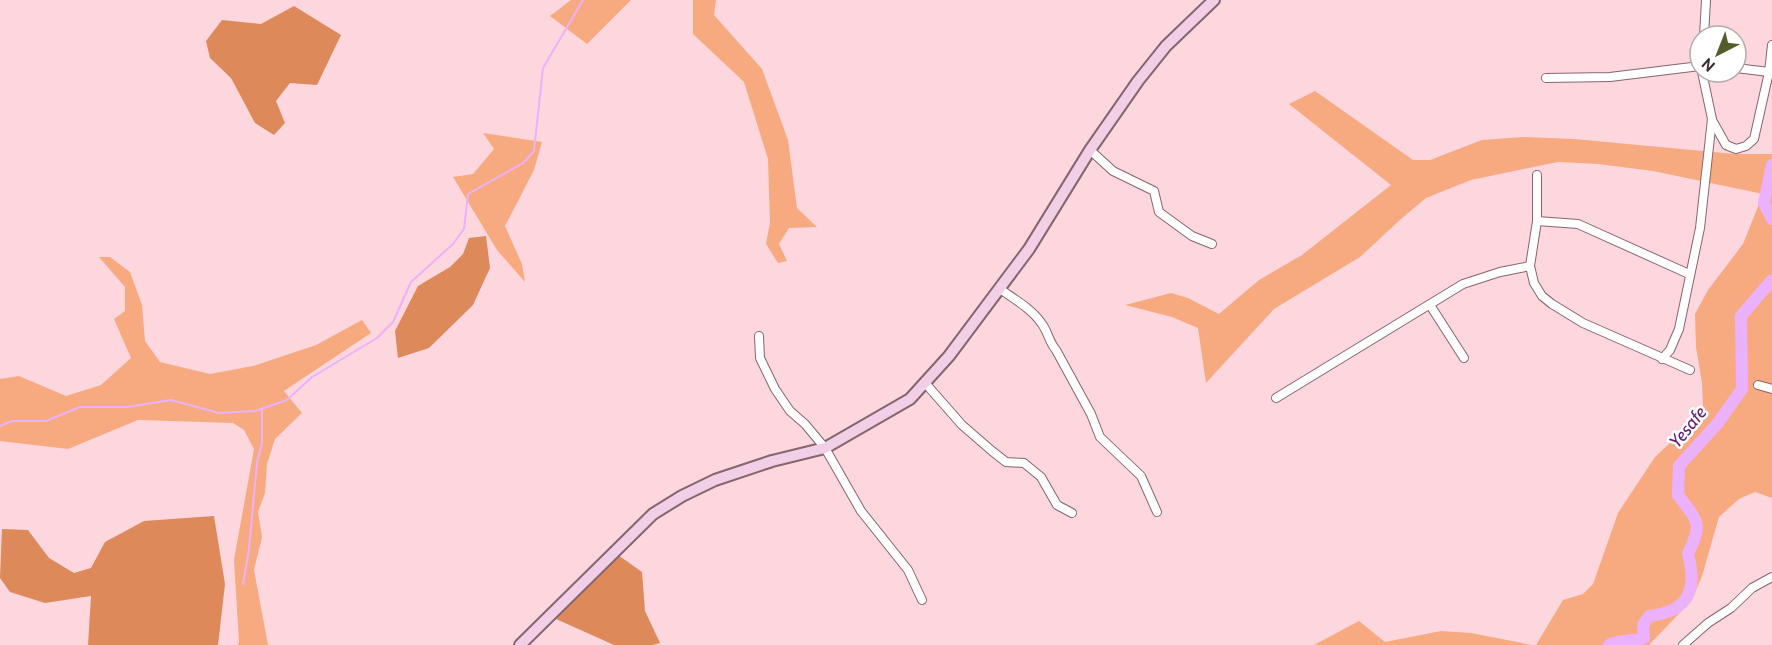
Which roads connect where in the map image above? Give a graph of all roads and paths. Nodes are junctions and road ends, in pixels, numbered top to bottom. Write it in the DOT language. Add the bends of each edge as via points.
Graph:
graph roads {
  1 [pos="1214,0"];
  2 [pos="1706,0"];
  3 [pos="1705,24"];
  4 [pos="1772,45"];
  5 [pos="1688,67"];
  6 [pos="1748,69"];
  7 [pos="1769,72"];
  8 [pos="1546,78"];
  9 [pos="1705,84"];
  10 [pos="1712,119"];
  11 [pos="1090,150"];
  12 [pos="1537,175"];
  13 [pos="1537,221"];
  14 [pos="1212,244"];
  15 [pos="1530,266"];
  16 [pos="1689,274"];
  17 [pos="1000,289"];
  18 [pos="1430,305"];
  19 [pos="759,336"];
  20 [pos="1464,358"];
  21 [pos="1662,359"];
  22 [pos="1690,370"];
  23 [pos="926,384"];
  24 [pos="1758,385"];
  25 [pos="1772,389"];
  26 [pos="1275,398"];
  27 [pos="825,448"];
  28 [pos="1157,512"];
  29 [pos="1072,513"];
  30 [pos="1772,577"];
  31 [pos="922,600"];
  32 [pos="520,645"];
  33 [pos="1683,645"];
  1 -- 11 [label="main road" via="1166,46"];
  2 -- 3 [label="street"];
  4 -- 7 [label="street"];
  5 -- 8 [label="street"];
  6 -- 7 [label="street"];
  7 -- 10 [label="street" via="1754,139 1746,146 1736,149 1725,145"];
  9 -- 10 [label="street"];
  10 -- 16 [label="street" via="1700,228"];
  11 -- 14 [label="street" via="1113,171 1154,191 1159,212 1192,236"];
  11 -- 17 [label="main road"];
  12 -- 13 [label="street"];
  13 -- 15 [label="street"];
  13 -- 16 [label="street" via="1578,224"];
  15 -- 18 [label="street" via="1463,284"];
  15 -- 21 [label="street" via="1534,283 1552,304 1583,323"];
  16 -- 21 [label="street" via="1679,329"];
  17 -- 23 [label="main road"];
  17 -- 28 [label="street" via="1042,324 1100,436 1141,476"];
  18 -- 20 [label="street"];
  18 -- 26 [label="street"];
  19 -- 27 [label="street" via="760,358 775,389"];
  21 -- 22 [label="street"];
  23 -- 27 [label="main road" via="910,399"];
  23 -- 29 [label="street" via="962,425 1006,462 1024,463 1041,477 1057,505"];
  24 -- 25 [label="street"];
  27 -- 31 [label="street" via="861,511 908,570"];
  27 -- 32 [label="main road" via="715,480 653,514"];
  30 -- 33 [label="street" via="1752,588"];
}
